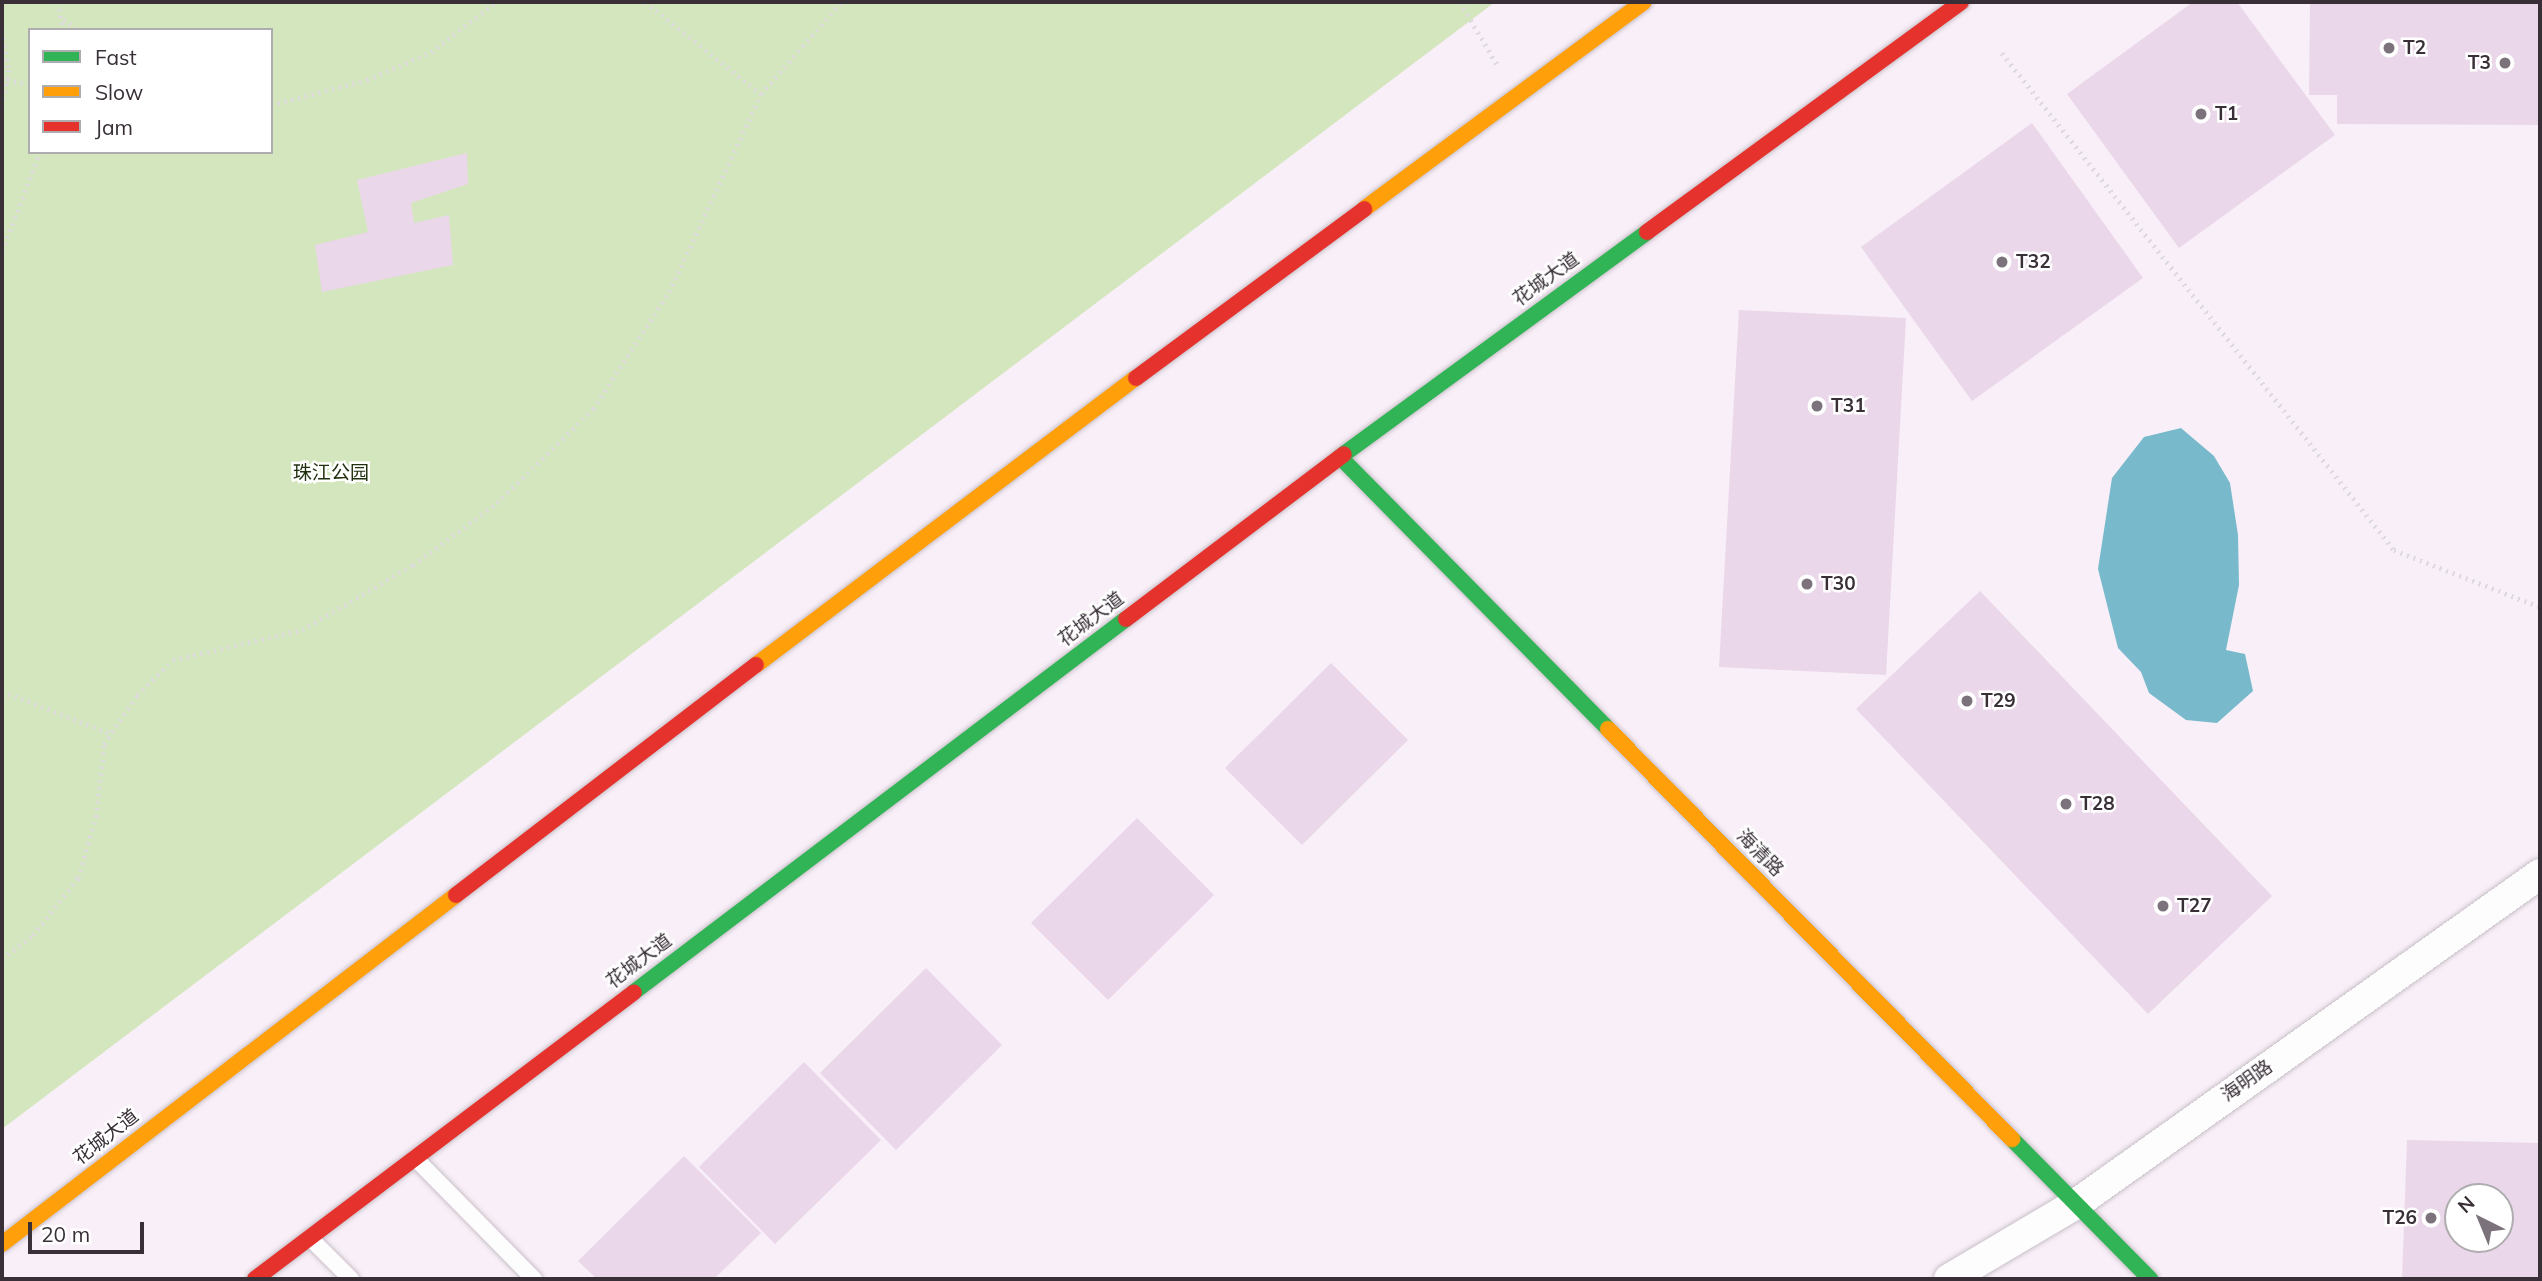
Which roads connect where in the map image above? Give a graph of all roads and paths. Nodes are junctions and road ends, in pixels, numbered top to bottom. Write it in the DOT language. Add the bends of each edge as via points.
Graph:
graph roads {
  1 [pos="58,2"];
  2 [pos="496,2"];
  3 [pos="645,2"];
  4 [pos="841,2"];
  5 [pos="1460,2"];
  6 [pos="1644,2"];
  7 [pos="1961,2"];
  8 [pos="63,19"];
  9 [pos="64,28"];
  10 [pos="74,28"];
  11 [pos="2,31"];
  12 [pos="2002,53"];
  13 [pos="7,80"];
  14 [pos="28,84"];
  15 [pos="761,94"];
  16 [pos="1517,97"];
  17 [pos="273,104"];
  18 [pos="2,107"];
  19 [pos="39,154"];
  20 [pos="2,251"];
  21 [pos="1340,457"];
  22 [pos="2540,607"];
  23 [pos="2,691"];
  24 [pos="111,734"];
  25 [pos="2540,874"];
  26 [pos="2,959"];
  27 [pos="415,1158"];
  28 [pos="2077,1204"];
  29 [pos="310,1238"];
  30 [pos="2,1244"];
  31 [pos="255,1279"];
  32 [pos="351,1279"];
  33 [pos="534,1279"];
  34 [pos="1949,1279"];
  35 [pos="2150,1279"];
  1 -- 8 [label="path"];
  2 -- 17 [label="path" via="431,52 367,80"];
  3 -- 15 [label="path"];
  4 -- 15 [label="path"];
  5 -- 16 [label="path"];
  6 -- 16 [label="main road, 花城大道"];
  7 -- 21 [label="main road, 花城大道"];
  8 -- 9 [label="path"];
  8 -- 10 [label="path"];
  11 -- 13 [label="path"];
  12 -- 22 [label="path" via="2394,550"];
  13 -- 14 [label="path"];
  13 -- 18 [label="path"];
  15 -- 24 [label="path" via="669,292 593,409 497,503 413,565 302,630 173,660 137,695"];
  16 -- 30 [label="main road, 花城大道" via="955,513"];
  19 -- 20 [label="path"];
  21 -- 27 [label="main road, 花城大道"];
  21 -- 28 [label="main road, 海清路"];
  23 -- 24 [label="path"];
  24 -- 26 [label="path" via="78,878 33,935"];
  25 -- 28 [label="street, 海明路"];
  27 -- 29 [label="main road, 花城大道"];
  27 -- 33 [label="lane"];
  28 -- 34 [label="street, 海明路"];
  28 -- 35 [label="main road, 海清路"];
  29 -- 31 [label="main road, 花城大道"];
  29 -- 32 [label="lane"];
}
